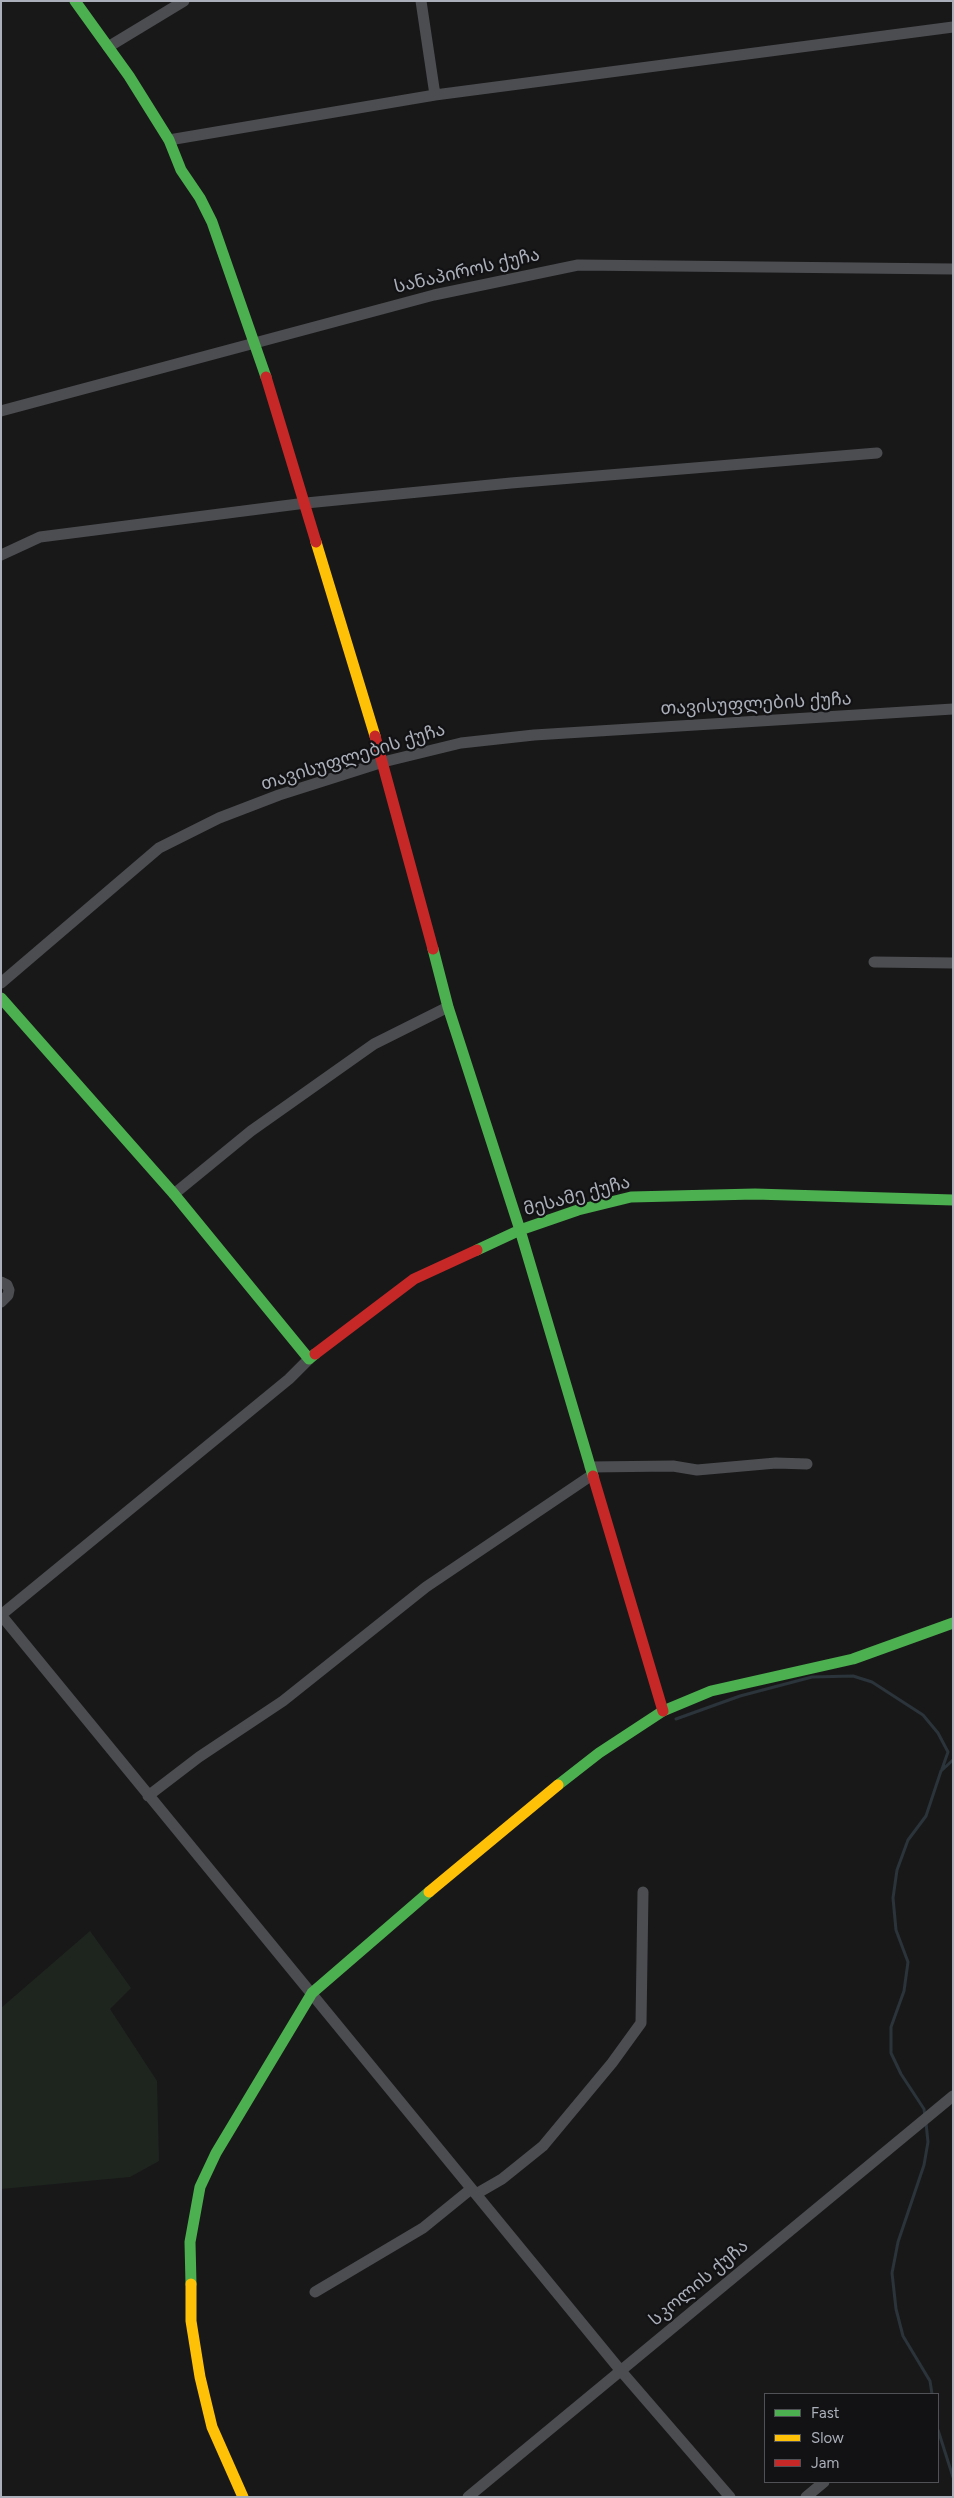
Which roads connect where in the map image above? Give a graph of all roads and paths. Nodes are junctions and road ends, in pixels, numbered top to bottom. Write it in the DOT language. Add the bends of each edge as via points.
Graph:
graph roads {
  1 [pos="75,1"];
  2 [pos="184,1"];
  3 [pos="421,1"];
  4 [pos="953,27"];
  5 [pos="108,47"];
  6 [pos="435,95"];
  7 [pos="169,140"];
  8 [pos="953,269"];
  9 [pos="256,342"];
  10 [pos="1,411"];
  11 [pos="877,453"];
  12 [pos="306,503"];
  13 [pos="1,555"];
  14 [pos="953,709"];
  15 [pos="384,762"];
  16 [pos="874,962"];
  17 [pos="953,962"];
  18 [pos="1,983"];
  19 [pos="1,998"];
  20 [pos="448,1007"];
  21 [pos="174,1194"];
  22 [pos="953,1200"];
  23 [pos="520,1230"];
  24 [pos="1,1282"];
  25 [pos="1,1302"];
  26 [pos="309,1359"];
  27 [pos="807,1464"];
  28 [pos="591,1471"];
  29 [pos="1,1615"];
  30 [pos="953,1623"];
  31 [pos="663,1711"];
  32 [pos="148,1796"];
  33 [pos="643,1892"];
  34 [pos="312,1993"];
  35 [pos="953,2096"];
  36 [pos="473,2192"];
  37 [pos="315,2292"];
  38 [pos="621,2371"];
  39 [pos="823,2483"];
  40 [pos="243,2497"];
  41 [pos="468,2497"];
  42 [pos="730,2497"];
  43 [pos="806,2497"];
  1 -- 5 [label="street"];
  2 -- 5 [label="street"];
  3 -- 6 [label="street"];
  4 -- 6 [label="street"];
  5 -- 7 [label="street"];
  6 -- 7 [label="street"];
  7 -- 9 [label="street" via="181,170 212,222"];
  8 -- 9 [label="street, სანაპიროს ქუჩა" via="578,265 434,295"];
  9 -- 10 [label="street, სანაპიროს ქუჩა"];
  9 -- 12 [label="street"];
  11 -- 12 [label="street"];
  12 -- 13 [label="street" via="40,537"];
  12 -- 15 [label="street"];
  14 -- 15 [label="street, თავისუფლების ქუჩა" via="534,735 461,743"];
  15 -- 18 [label="street, თავისუფლების ქუჩა" via="279,795 219,818 159,848"];
  15 -- 20 [label="street"];
  16 -- 17 [label="street"];
  19 -- 21 [label="street"];
  20 -- 21 [label="street" via="374,1044 251,1131"];
  20 -- 23 [label="street"];
  21 -- 26 [label="street"];
  22 -- 23 [label="street, მესამე ქუჩა" via="746,1194 630,1197"];
  23 -- 26 [label="street, მესამე ქუჩა" via="414,1279"];
  23 -- 28 [label="street"];
  24 -- 25 [label="street" via="9,1290"];
  26 -- 29 [label="street" via="289,1379"];
  27 -- 28 [label="street"];
  28 -- 31 [label="street"];
  28 -- 32 [label="street" via="426,1588 283,1701 199,1757"];
  29 -- 32 [label="street"];
  30 -- 31 [label="street" via="853,1658 711,1691"];
  31 -- 34 [label="street" via="599,1753 526,1810"];
  32 -- 34 [label="street"];
  33 -- 36 [label="street" via="640,2023 612,2064 543,2146 502,2179"];
  34 -- 36 [label="street"];
  34 -- 40 [label="street" via="216,2153 200,2187 190,2242 191,2321 200,2377 212,2428"];
  35 -- 38 [label="street, სკოლის ქუჩა"];
  36 -- 37 [label="street" via="423,2228"];
  36 -- 38 [label="street"];
  38 -- 41 [label="street, სკოლის ქუჩა"];
  38 -- 42 [label="street"];
  39 -- 43 [label="street"];
}
